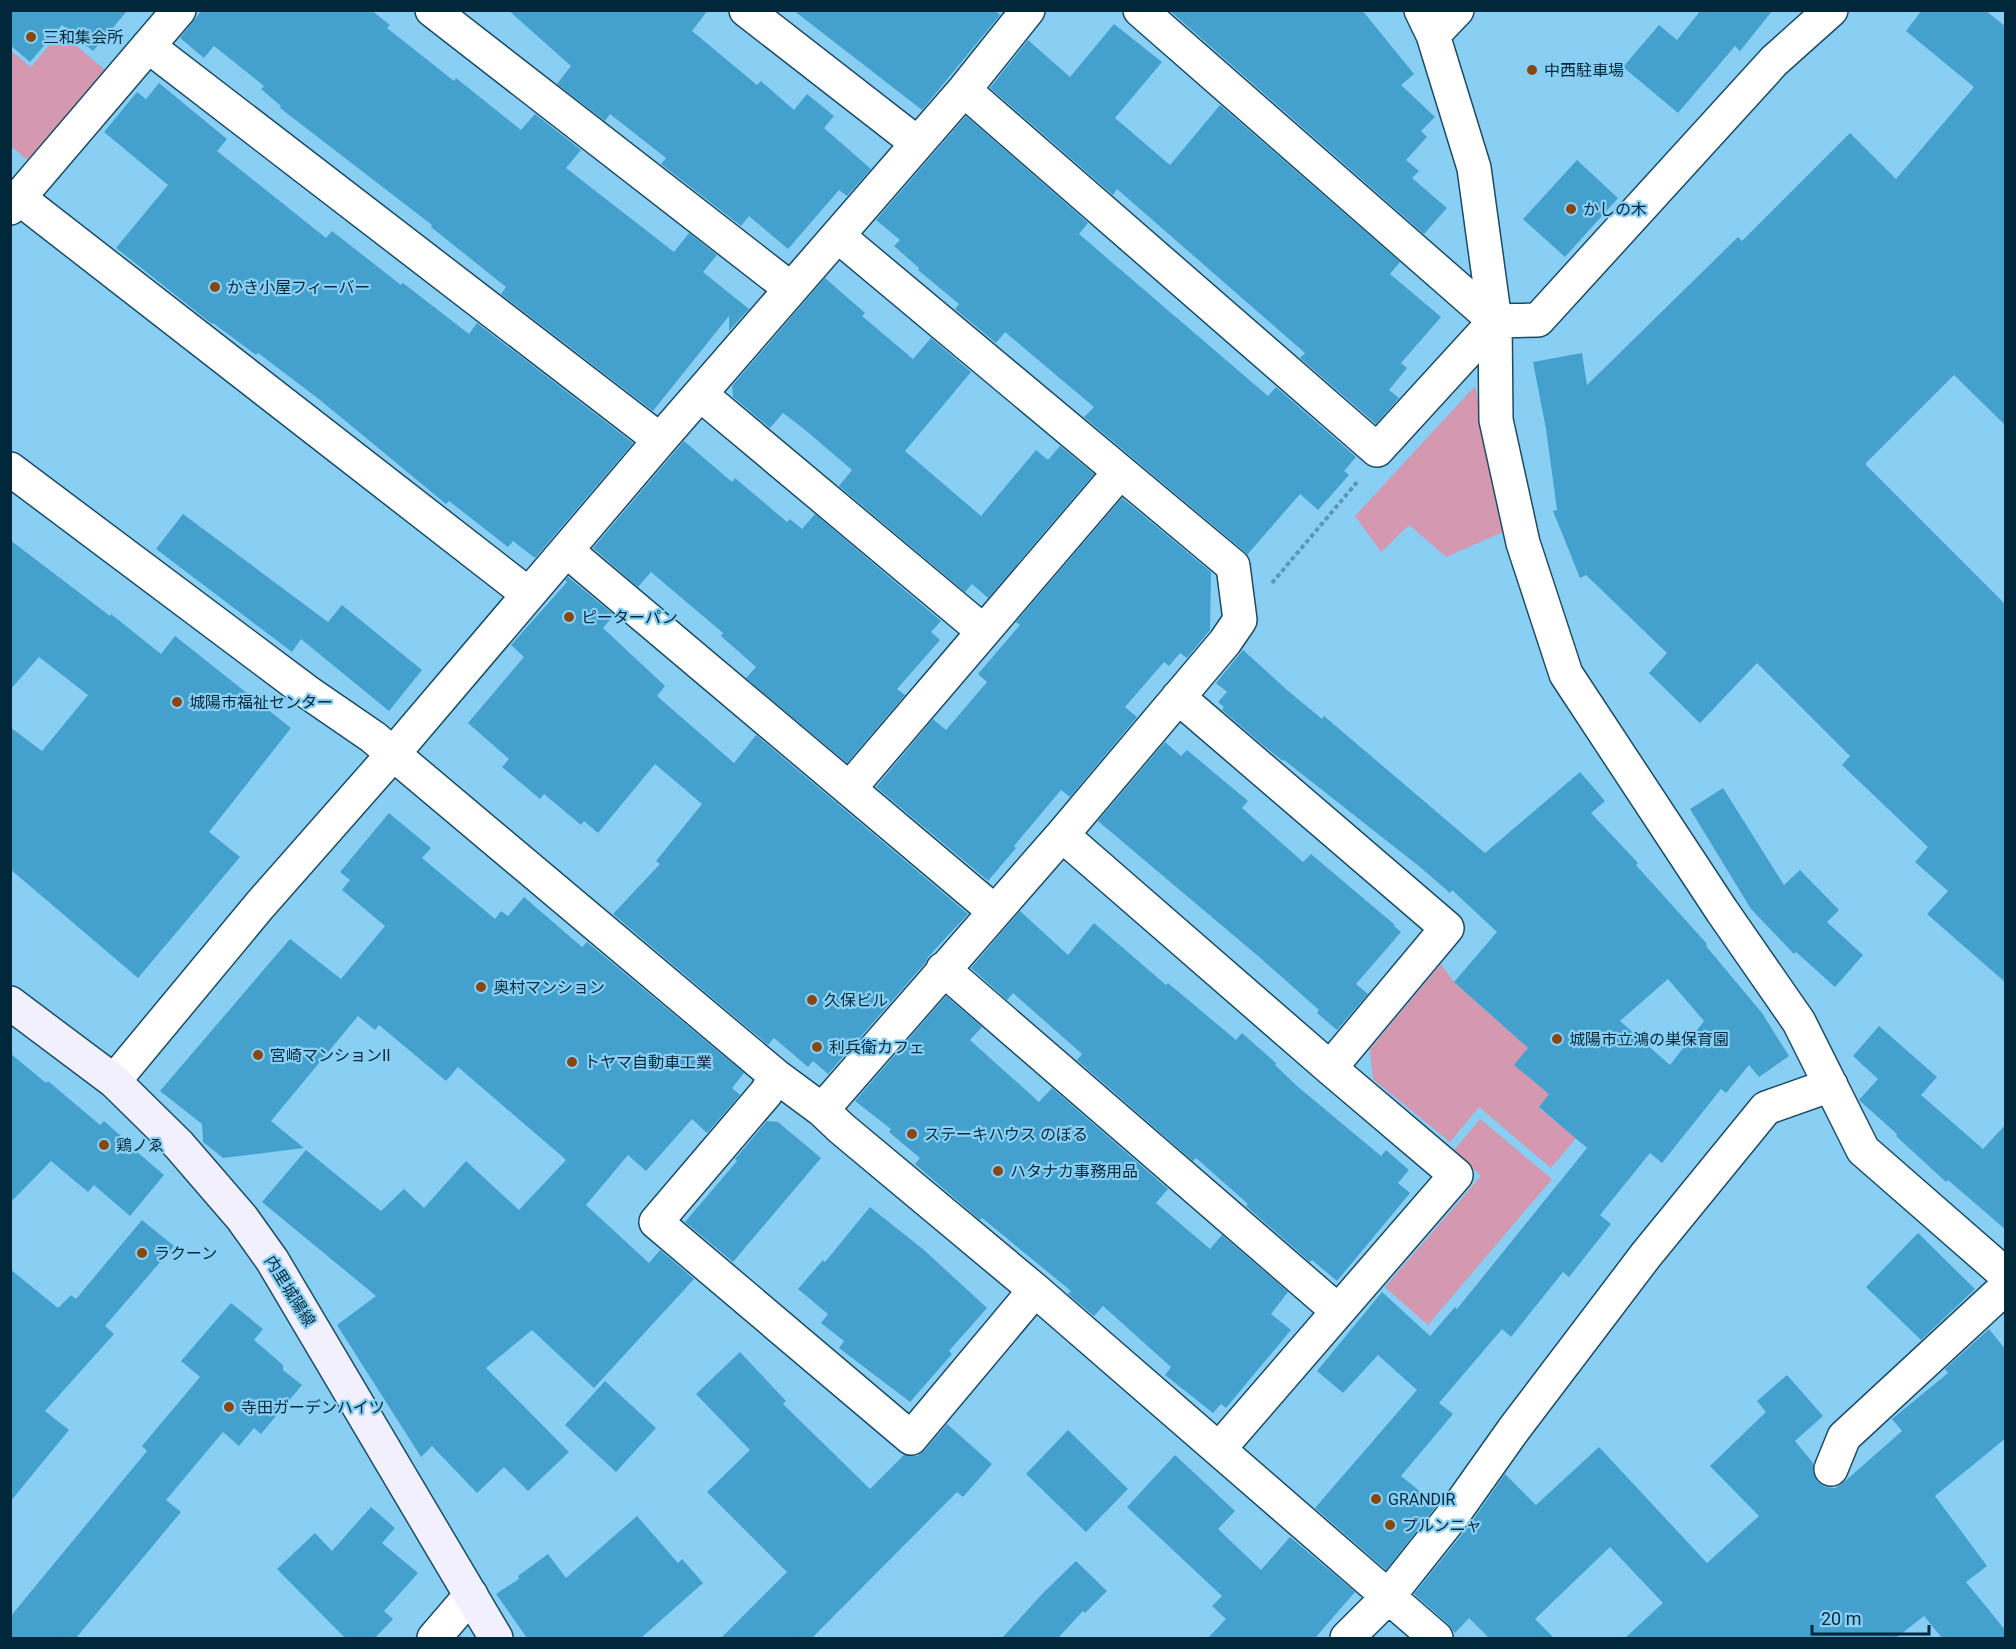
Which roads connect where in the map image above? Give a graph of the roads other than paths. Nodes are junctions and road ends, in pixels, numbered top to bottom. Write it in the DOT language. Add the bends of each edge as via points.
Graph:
graph roads {
  1 [pos="179,10"];
  2 [pos="432,10"];
  3 [pos="746,10"];
  4 [pos="1028,10"];
  5 [pos="1140,10"];
  6 [pos="1457,10"];
  7 [pos="1831,10"];
  8 [pos="1427,23"];
  9 [pos="148,46"];
  10 [pos="964,90"];
  11 [pos="917,142"];
  12 [pos="15,203"];
  13 [pos="838,236"];
  14 [pos="791,289"];
  15 [pos="1495,321"];
  16 [pos="700,394"];
  17 [pos="660,440"];
  18 [pos="10,469"];
  19 [pos="1120,472"];
  20 [pos="567,551"];
  21 [pos="528,594"];
  22 [pos="983,631"];
  23 [pos="1179,697"];
  24 [pos="393,754"];
  25 [pos="849,789"];
  26 [pos="1062,834"];
  27 [pos="994,911"];
  28 [pos="943,969"];
  29 [pos="10,1003"];
  30 [pos="1330,1068"];
  31 [pos="776,1076"];
  32 [pos="114,1081"];
  33 [pos="1831,1085"];
  34 [pos="822,1110"];
  35 [pos="2006,1275"];
  36 [pos="2006,1287"];
  37 [pos="1035,1290"];
  38 [pos="1338,1311"];
  39 [pos="1219,1449"];
  40 [pos="1831,1469"];
  41 [pos="471,1595"];
  42 [pos="1387,1598"];
  43 [pos="434,1638"];
  44 [pos="496,1638"];
  45 [pos="1347,1638"];
  46 [pos="1436,1638"];
  1 -- 9 [label="street"];
  2 -- 14 [label="street"];
  3 -- 11 [label="street"];
  4 -- 10 [label="street"];
  5 -- 15 [label="street"];
  6 -- 8 [label="street"];
  7 -- 15 [label="street" via="1774,61 1538,320"];
  8 -- 15 [label="street" via="1474,168"];
  9 -- 12 [label="street"];
  9 -- 17 [label="street"];
  10 -- 11 [label="street"];
  10 -- 15 [label="street" via="1377,450"];
  11 -- 13 [label="street"];
  12 -- 21 [label="street"];
  13 -- 14 [label="street"];
  13 -- 19 [label="street"];
  14 -- 16 [label="street"];
  15 -- 33 [label="street" via="1496,420 1523,543 1566,674 1799,1022"];
  16 -- 17 [label="street"];
  16 -- 22 [label="street"];
  17 -- 20 [label="street"];
  18 -- 24 [label="street"];
  19 -- 22 [label="street"];
  19 -- 23 [label="street" via="1233,566 1240,620"];
  20 -- 21 [label="street"];
  20 -- 25 [label="street"];
  21 -- 24 [label="street"];
  22 -- 25 [label="street"];
  23 -- 26 [label="street"];
  23 -- 30 [label="street" via="1447,928"];
  24 -- 31 [label="street"];
  24 -- 32 [label="street" via="260,905"];
  25 -- 27 [label="street"];
  26 -- 27 [label="street"];
  26 -- 30 [label="street"];
  27 -- 28 [label="street"];
  28 -- 34 [label="street"];
  28 -- 38 [label="street"];
  29 -- 32 [label="main road, 内里城陽線"];
  30 -- 38 [label="street" via="1456,1175"];
  31 -- 34 [label="street"];
  31 -- 37 [label="street" via="766,1093 656,1222 910,1438"];
  32 -- 41 [label="main road, 内里城陽線" via="179,1145 242,1218 272,1260"];
  33 -- 35 [label="street" via="1863,1150"];
  33 -- 42 [label="street" via="1766,1108 1646,1255"];
  34 -- 37 [label="street"];
  36 -- 40 [label="street" via="1844,1437"];
  37 -- 39 [label="street"];
  38 -- 39 [label="street"];
  39 -- 42 [label="street"];
  41 -- 43 [label="street"];
  41 -- 44 [label="main road, 内里城陽線"];
  42 -- 45 [label="street"];
  42 -- 46 [label="street"];
}
